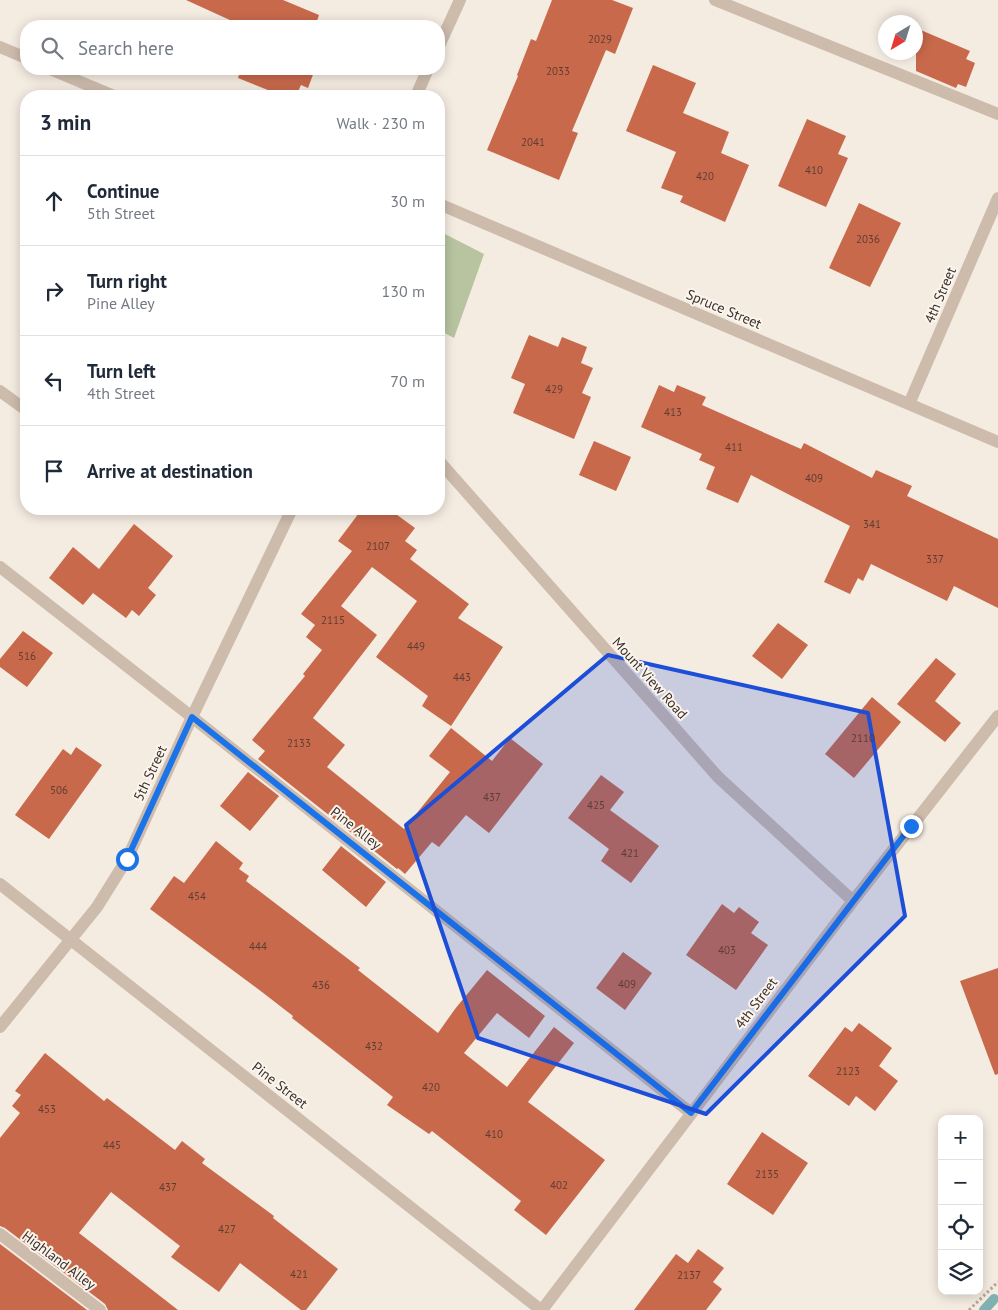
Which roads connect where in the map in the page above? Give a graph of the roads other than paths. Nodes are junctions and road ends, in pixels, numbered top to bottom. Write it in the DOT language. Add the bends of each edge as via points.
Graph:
graph roads {
  1 [pos="460,0"];
  2 [pos="714,0"];
  3 [pos="445,33"];
  4 [pos="0,47"];
  5 [pos="20,55"];
  6 [pos="64,75"];
  7 [pos="425,75"];
  8 [pos="100,90"];
  9 [pos="419,90"];
  10 [pos="998,114"];
  11 [pos="998,198"];
  12 [pos="445,207"];
  13 [pos="0,391"];
  14 [pos="909,404"];
  15 [pos="20,406"];
  16 [pos="998,442"];
  17 [pos="445,468"];
  18 [pos="289,515"];
  19 [pos="0,567"];
  20 [pos="998,716"];
  21 [pos="192,717"];
  22 [pos="0,884"];
  23 [pos="853,902"];
  24 [pos="71,940"];
  25 [pos="0,1027"];
  26 [pos="691,1113"];
  27 [pos="0,1234"];
  28 [pos="100,1310"];
  29 [pos="541,1310"];
  1 -- 3 [label="street"];
  2 -- 10 [label="street"];
  4 -- 5 [label="street"];
  6 -- 8 [label="street"];
  7 -- 9 [label="street"];
  11 -- 14 [label="street, 4th Street"];
  12 -- 14 [label="street, Spruce Street"];
  13 -- 15 [label="street"];
  14 -- 16 [label="street, Spruce Street"];
  17 -- 23 [label="street, Mount View Road" via="718,777"];
  18 -- 21 [label="street, 5th Street"];
  19 -- 21 [label="street, Pine Alley"];
  20 -- 23 [label="street, 4th Street"];
  21 -- 24 [label="street, 5th Street" via="127,859 97,907"];
  21 -- 26 [label="street, Pine Alley"];
  22 -- 24 [label="street, Pine Street"];
  23 -- 26 [label="street, 4th Street"];
  24 -- 25 [label="street, 5th Street"];
  24 -- 29 [label="street, Pine Street"];
  26 -- 29 [label="street, 4th Street"];
  27 -- 28 [label="street, Highland Alley"];
}
